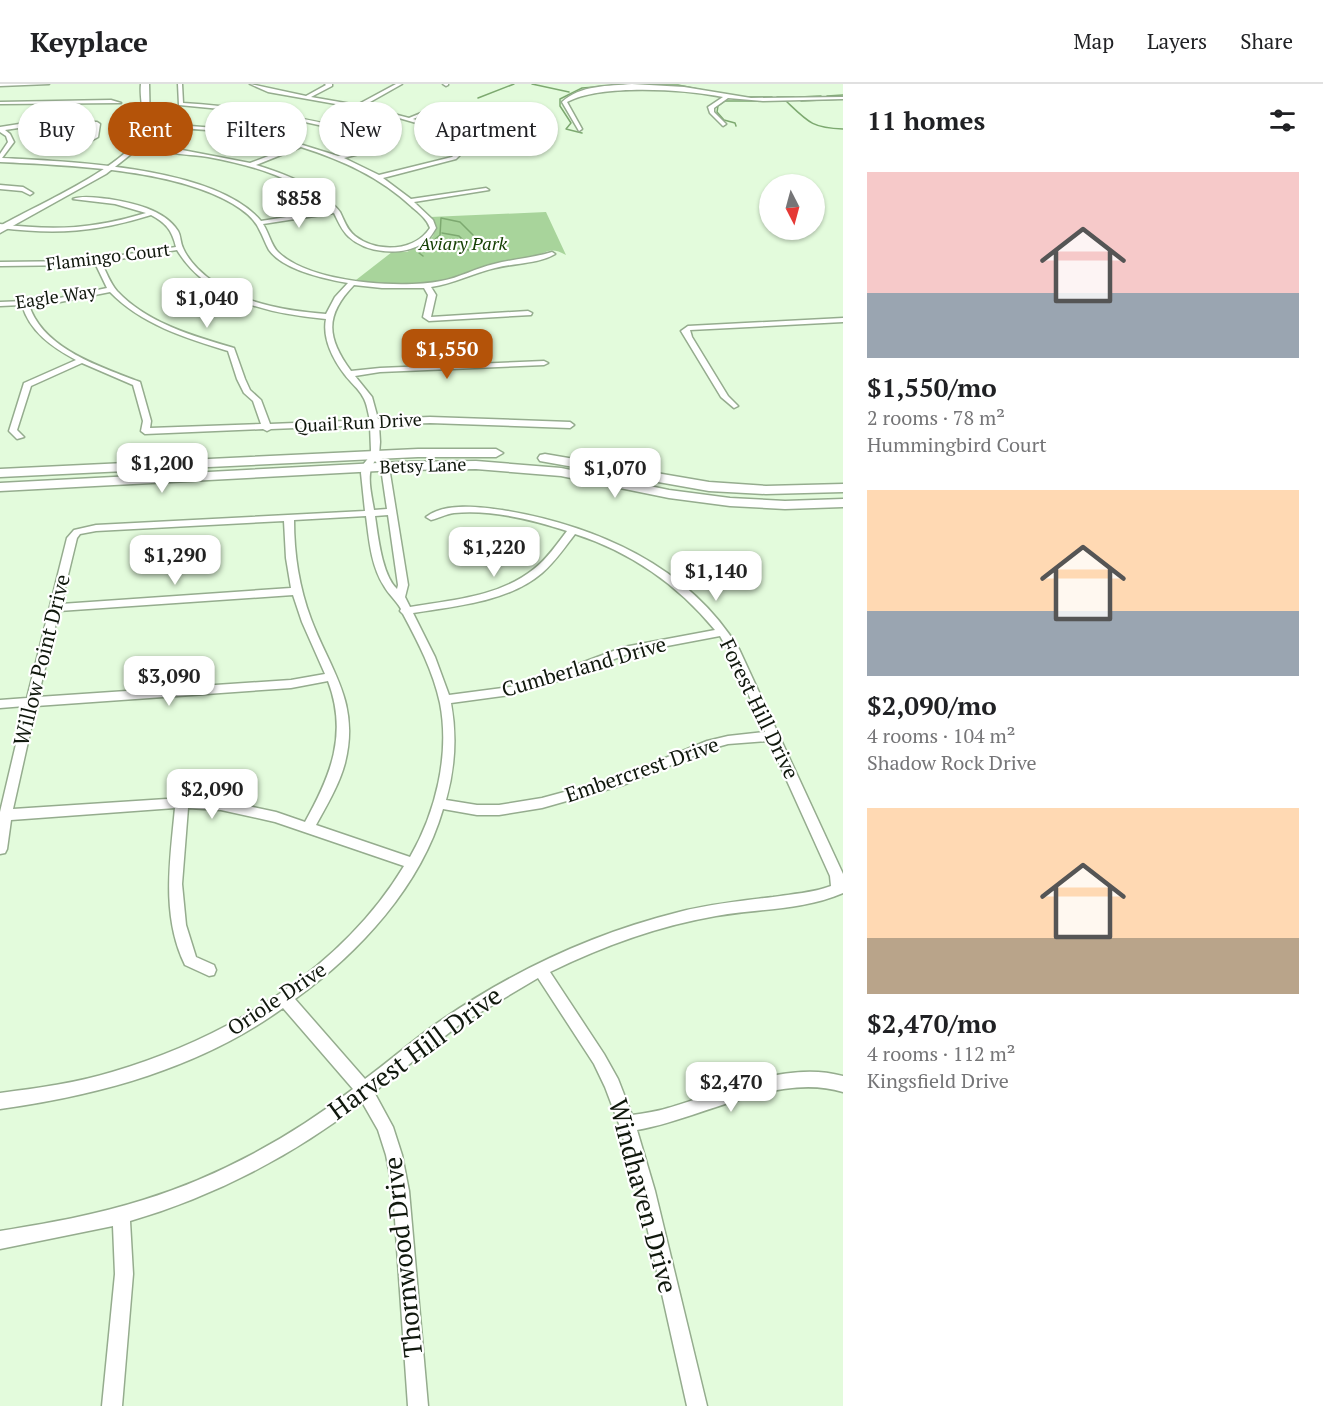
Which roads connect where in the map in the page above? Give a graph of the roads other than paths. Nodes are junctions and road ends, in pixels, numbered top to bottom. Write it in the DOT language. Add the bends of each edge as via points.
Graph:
graph roads {
  1 [pos="32,84"];
  2 [pos="47,84"];
  3 [pos="136,84"];
  4 [pos="145,84"];
  5 [pos="180,84"];
  6 [pos="252,84"];
  7 [pos="327,84"];
  8 [pos="400,84"];
  9 [pos="0,85"];
  10 [pos="308,97"];
  11 [pos="726,97"];
  12 [pos="843,98"];
  13 [pos="18,102"];
  14 [pos="23,102"];
  15 [pos="115,102"];
  16 [pos="137,102"];
  17 [pos="142,102"];
  18 [pos="336,102"];
  19 [pos="366,102"];
  20 [pos="0,103"];
  21 [pos="402,116"];
  22 [pos="414,117"];
  23 [pos="411,118"];
  24 [pos="723,124"];
  25 [pos="18,126"];
  26 [pos="0,129"];
  27 [pos="579,129"];
  28 [pos="307,148"];
  29 [pos="193,154"];
  30 [pos="123,156"];
  31 [pos="273,156"];
  32 [pos="338,158"];
  33 [pos="0,159"];
  34 [pos="250,165"];
  35 [pos="102,169"];
  36 [pos="378,177"];
  37 [pos="0,187"];
  38 [pos="486,190"];
  39 [pos="30,193"];
  40 [pos="76,199"];
  41 [pos="409,201"];
  42 [pos="336,211"];
  43 [pos="151,213"];
  44 [pos="259,223"];
  45 [pos="1,226"];
  46 [pos="179,248"];
  47 [pos="552,254"];
  48 [pos="98,262"];
  49 [pos="0,264"];
  50 [pos="354,282"];
  51 [pos="426,285"];
  52 [pos="112,289"];
  53 [pos="0,304"];
  54 [pos="25,304"];
  55 [pos="528,313"];
  56 [pos="330,317"];
  57 [pos="843,320"];
  58 [pos="83,360"];
  59 [pos="544,363"];
  60 [pos="348,374"];
  61 [pos="734,405"];
  62 [pos="374,422"];
  63 [pos="570,425"];
  64 [pos="267,428"];
  65 [pos="20,437"];
  66 [pos="374,455"];
  67 [pos="385,467"];
  68 [pos="366,468"];
  69 [pos="0,474"];
  70 [pos="0,487"];
  71 [pos="843,488"];
  72 [pos="843,503"];
  73 [pos="392,512"];
  74 [pos="371,514"];
  75 [pos="430,517"];
  76 [pos="289,518"];
  77 [pos="574,529"];
  78 [pos="297,591"];
  79 [pos="400,597"];
  80 [pos="55,608"];
  81 [pos="405,611"];
  82 [pos="722,632"];
  83 [pos="333,676"];
  84 [pos="445,700"];
  85 [pos="33,702"];
  86 [pos="0,704"];
  87 [pos="773,736"];
  88 [pos="182,803"];
  89 [pos="440,804"];
  90 [pos="5,815"];
  91 [pos="309,828"];
  92 [pos="0,849"];
  93 [pos="414,864"];
  94 [pos="838,889"];
  95 [pos="540,969"];
  96 [pos="209,970"];
  97 [pos="285,999"];
  98 [pos="843,1084"];
  99 [pos="364,1090"];
  100 [pos="0,1101"];
  101 [pos="627,1124"];
  102 [pos="121,1216"];
  103 [pos="0,1240"];
  104 [pos="112,1406"];
  105 [pos="417,1406"];
  106 [pos="696,1406"];
  1 -- 2 [label="street"];
  1 -- 9 [label="street"];
  1 -- 14 [label="street"];
  3 -- 16 [label="main road"];
  4 -- 17 [label="main road"];
  5 -- 32 [label="street" via="181,104 228,107 304,120 381,139 387,145"];
  6 -- 10 [label="street" via="268,91"];
  7 -- 10 [label="street" via="330,85"];
  8 -- 19 [label="street"];
  10 -- 18 [label="street"];
  11 -- 12 [label="street"];
  11 -- 24 [label="street" via="711,107"];
  11 -- 27 [label="street" via="666,86 585,90 564,102"];
  13 -- 20 [label="street"];
  14 -- 15 [label="street"];
  21 -- 23 [label="street"];
  22 -- 23 [label="street"];
  23 -- 36 [label="street" via="456,133 461,151 454,158"];
  25 -- 26 [label="street"];
  26 -- 33 [label="street" via="10,142"];
  28 -- 32 [label="street"];
  29 -- 34 [label="street"];
  30 -- 35 [label="main road"];
  31 -- 34 [label="street"];
  32 -- 36 [label="street"];
  33 -- 35 [label="street"];
  34 -- 42 [label="street" via="303,185"];
  35 -- 44 [label="street" via="206,189 242,207"];
  35 -- 45 [label="main road"];
  36 -- 41 [label="street"];
  37 -- 39 [label="street"];
  38 -- 41 [label="street"];
  40 -- 43 [label="street" via="114,202"];
  41 -- 42 [label="street" via="431,221 433,228 417,245 400,250 353,238"];
  42 -- 44 [label="street"];
  43 -- 45 [label="street" via="98,229 69,232"];
  43 -- 46 [label="street" via="173,227"];
  44 -- 50 [label="street" via="267,243 283,258 311,271"];
  46 -- 48 [label="street, Flamingo Court"];
  46 -- 56 [label="street" via="206,280 232,294 285,312"];
  47 -- 51 [label="street"];
  48 -- 49 [label="street, Flamingo Court"];
  48 -- 52 [label="street"];
  50 -- 51 [label="street" via="391,287"];
  50 -- 56 [label="street" via="337,298"];
  51 -- 55 [label="street" via="432,295 429,319"];
  52 -- 54 [label="street, Eagle Way"];
  52 -- 64 [label="street" via="134,310 231,350 241,379 257,400"];
  53 -- 54 [label="street, Eagle Way"];
  54 -- 58 [label="street" via="26,315 34,326"];
  56 -- 60 [label="street" via="332,347"];
  57 -- 61 [label="street" via="688,328 688,337"];
  58 -- 64 [label="street, Quail Run Drive" via="137,384 147,421 145,431"];
  58 -- 65 [label="street" via="27,385 13,431"];
  59 -- 60 [label="street"];
  60 -- 62 [label="street" via="368,397"];
  62 -- 63 [label="street, Quail Run Drive" via="476,420"];
  62 -- 64 [label="street, Quail Run Drive"];
  62 -- 66 [label="street"];
  66 -- 67 [label="street"];
  66 -- 68 [label="street"];
  66 -- 69 [label="main road, Betsy Lane"];
  66 -- 71 [label="main road, Betsy Lane" via="503,454 584,462 690,484 730,488"];
  67 -- 68 [label="main road, Betsy Lane"];
  67 -- 72 [label="main road, Betsy Lane" via="519,467 730,502"];
  67 -- 73 [label="street, Oriole Drive"];
  68 -- 70 [label="main road, Betsy Lane"];
  68 -- 74 [label="street, Oriole Drive"];
  73 -- 74 [label="street"];
  73 -- 79 [label="street, Oriole Drive" via="403,585"];
  74 -- 76 [label="street"];
  74 -- 79 [label="street, Oriole Drive" via="382,570 389,587"];
  75 -- 77 [label="street, Forest Hill Drive" via="441,512 488,513"];
  76 -- 78 [label="street" via="289,550"];
  76 -- 80 [label="street, Willow Point Drive" via="77,532"];
  77 -- 81 [label="street" via="537,572 507,589"];
  77 -- 82 [label="street, Forest Hill Drive" via="650,566 702,607"];
  78 -- 80 [label="street"];
  78 -- 83 [label="street"];
  79 -- 81 [label="street, Oriole Drive"];
  80 -- 85 [label="street, Willow Point Drive"];
  81 -- 84 [label="street, Oriole Drive" via="436,670"];
  82 -- 84 [label="street, Cumberland Drive" via="628,650 510,691"];
  82 -- 87 [label="street, Forest Hill Drive"];
  83 -- 85 [label="street" via="291,684"];
  83 -- 91 [label="street" via="343,717 341,754"];
  84 -- 89 [label="street, Oriole Drive" via="449,756"];
  85 -- 86 [label="street"];
  85 -- 90 [label="street, Willow Point Drive"];
  87 -- 89 [label="street, Embercrest Drive" via="707,745 619,782 542,803 499,810"];
  87 -- 94 [label="street, Forest Hill Drive" via="837,876"];
  88 -- 90 [label="street"];
  88 -- 91 [label="street" via="250,810"];
  88 -- 96 [label="street" via="175,884 179,925 190,961"];
  89 -- 93 [label="street, Oriole Drive"];
  90 -- 92 [label="street, Willow Point Drive"];
  91 -- 93 [label="street"];
  93 -- 97 [label="street, Oriole Drive" via="352,943"];
  94 -- 95 [label="street, Harvest Hill Drive" via="826,895 680,917 618,936"];
  95 -- 99 [label="street, Harvest Hill Drive" via="468,1010"];
  95 -- 101 [label="street, Windhaven Drive" via="599,1059"];
  97 -- 99 [label="street, Thornwood Drive"];
  97 -- 100 [label="street, Oriole Drive" via="218,1038 139,1071 65,1092"];
  98 -- 101 [label="street" via="823,1079 761,1088"];
  99 -- 102 [label="street, Harvest Hill Drive" via="257,1160 206,1185"];
  99 -- 105 [label="street, Thornwood Drive" via="385,1127 401,1191"];
  101 -- 106 [label="street, Windhaven Drive" via="647,1191"];
  102 -- 103 [label="street, Harvest Hill Drive"];
  102 -- 104 [label="street" via="124,1274"];
}
